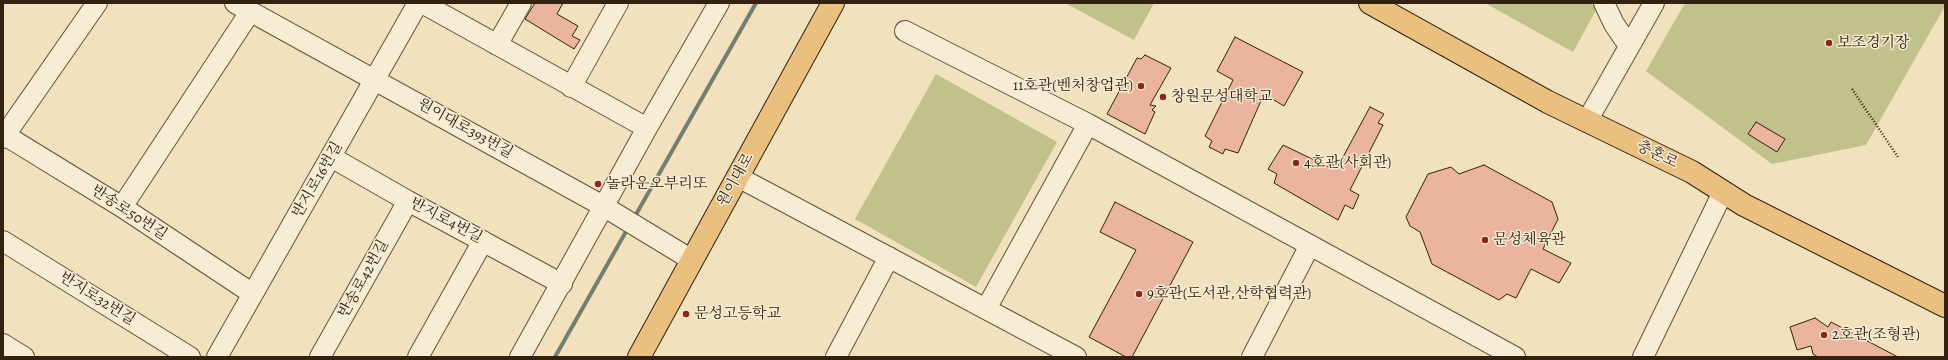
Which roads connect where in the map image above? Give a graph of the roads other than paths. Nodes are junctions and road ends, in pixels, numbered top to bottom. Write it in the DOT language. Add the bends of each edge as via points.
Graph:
graph roads {
  1 [pos="97,3"];
  2 [pos="418,3"];
  3 [pos="422,3"];
  4 [pos="521,3"];
  5 [pos="618,3"];
  6 [pos="719,3"];
  7 [pos="833,3"];
  8 [pos="1370,3"];
  9 [pos="1604,3"];
  10 [pos="1654,3"];
  11 [pos="242,7"];
  12 [pos="905,31"];
  13 [pos="497,45"];
  14 [pos="1630,46"];
  15 [pos="374,78"];
  16 [pos="571,87"];
  17 [pos="1587,121"];
  18 [pos="1088,124"];
  19 [pos="646,128"];
  20 [pos="4,136"];
  21 [pos="331,157"];
  22 [pos="738,177"];
  23 [pos="1723,192"];
  24 [pos="408,201"];
  25 [pos="603,206"];
  26 [pos="122,207"];
  27 [pos="3,241"];
  28 [pos="483,241"];
  29 [pos="1310,245"];
  30 [pos="889,257"];
  31 [pos="692,260"];
  32 [pos="562,284"];
  33 [pos="253,294"];
  34 [pos="1945,306"];
  35 [pos="986,309"];
  36 [pos="3,344"];
  37 [pos="24,357"];
  38 [pos="190,357"];
  39 [pos="217,357"];
  40 [pos="320,357"];
  41 [pos="418,357"];
  42 [pos="520,357"];
  43 [pos="639,357"];
  44 [pos="836,357"];
  45 [pos="1076,357"];
  46 [pos="1252,357"];
  47 [pos="1515,357"];
  48 [pos="1643,357"];
  1 -- 20 [label="street"];
  2 -- 15 [label="street, 반지로16번길"];
  3 -- 13 [label="street"];
  4 -- 13 [label="street"];
  5 -- 16 [label="street"];
  6 -- 19 [label="street"];
  7 -- 22 [label="main road, 원이대로"];
  8 -- 17 [label="main road, 충혼로"];
  9 -- 14 [label="street" via="1614,24"];
  10 -- 14 [label="street"];
  11 -- 15 [label="street, 원이대로393번길"];
  11 -- 26 [label="street"];
  12 -- 18 [label="street"];
  13 -- 16 [label="street"];
  14 -- 17 [label="street"];
  15 -- 21 [label="street, 반지로16번길"];
  15 -- 25 [label="street, 원이대로393번길"];
  16 -- 19 [label="street"];
  17 -- 23 [label="main road, 충혼로" via="1692,172"];
  18 -- 29 [label="street"];
  18 -- 35 [label="street"];
  19 -- 25 [label="street"];
  20 -- 26 [label="street, 반송로50번길"];
  21 -- 24 [label="street, 반지로4번길"];
  21 -- 33 [label="street, 반지로16번길"];
  22 -- 30 [label="street"];
  22 -- 31 [label="main road, 원이대로"];
  23 -- 34 [label="main road, 충혼로"];
  23 -- 48 [label="street"];
  24 -- 28 [label="street, 반지로4번길"];
  24 -- 40 [label="street, 반송로42번길"];
  25 -- 31 [label="street, 원이대로393번길"];
  25 -- 32 [label="street"];
  26 -- 33 [label="street, 반송로50번길"];
  27 -- 38 [label="street, 반지로32번길"];
  28 -- 32 [label="street, 반지로4번길"];
  28 -- 41 [label="street"];
  29 -- 46 [label="street"];
  29 -- 47 [label="street"];
  30 -- 35 [label="street"];
  30 -- 44 [label="street"];
  31 -- 43 [label="main road, 원이대로"];
  32 -- 42 [label="street"];
  33 -- 39 [label="street, 반지로16번길"];
  35 -- 45 [label="street"];
  36 -- 37 [label="street"];
}
